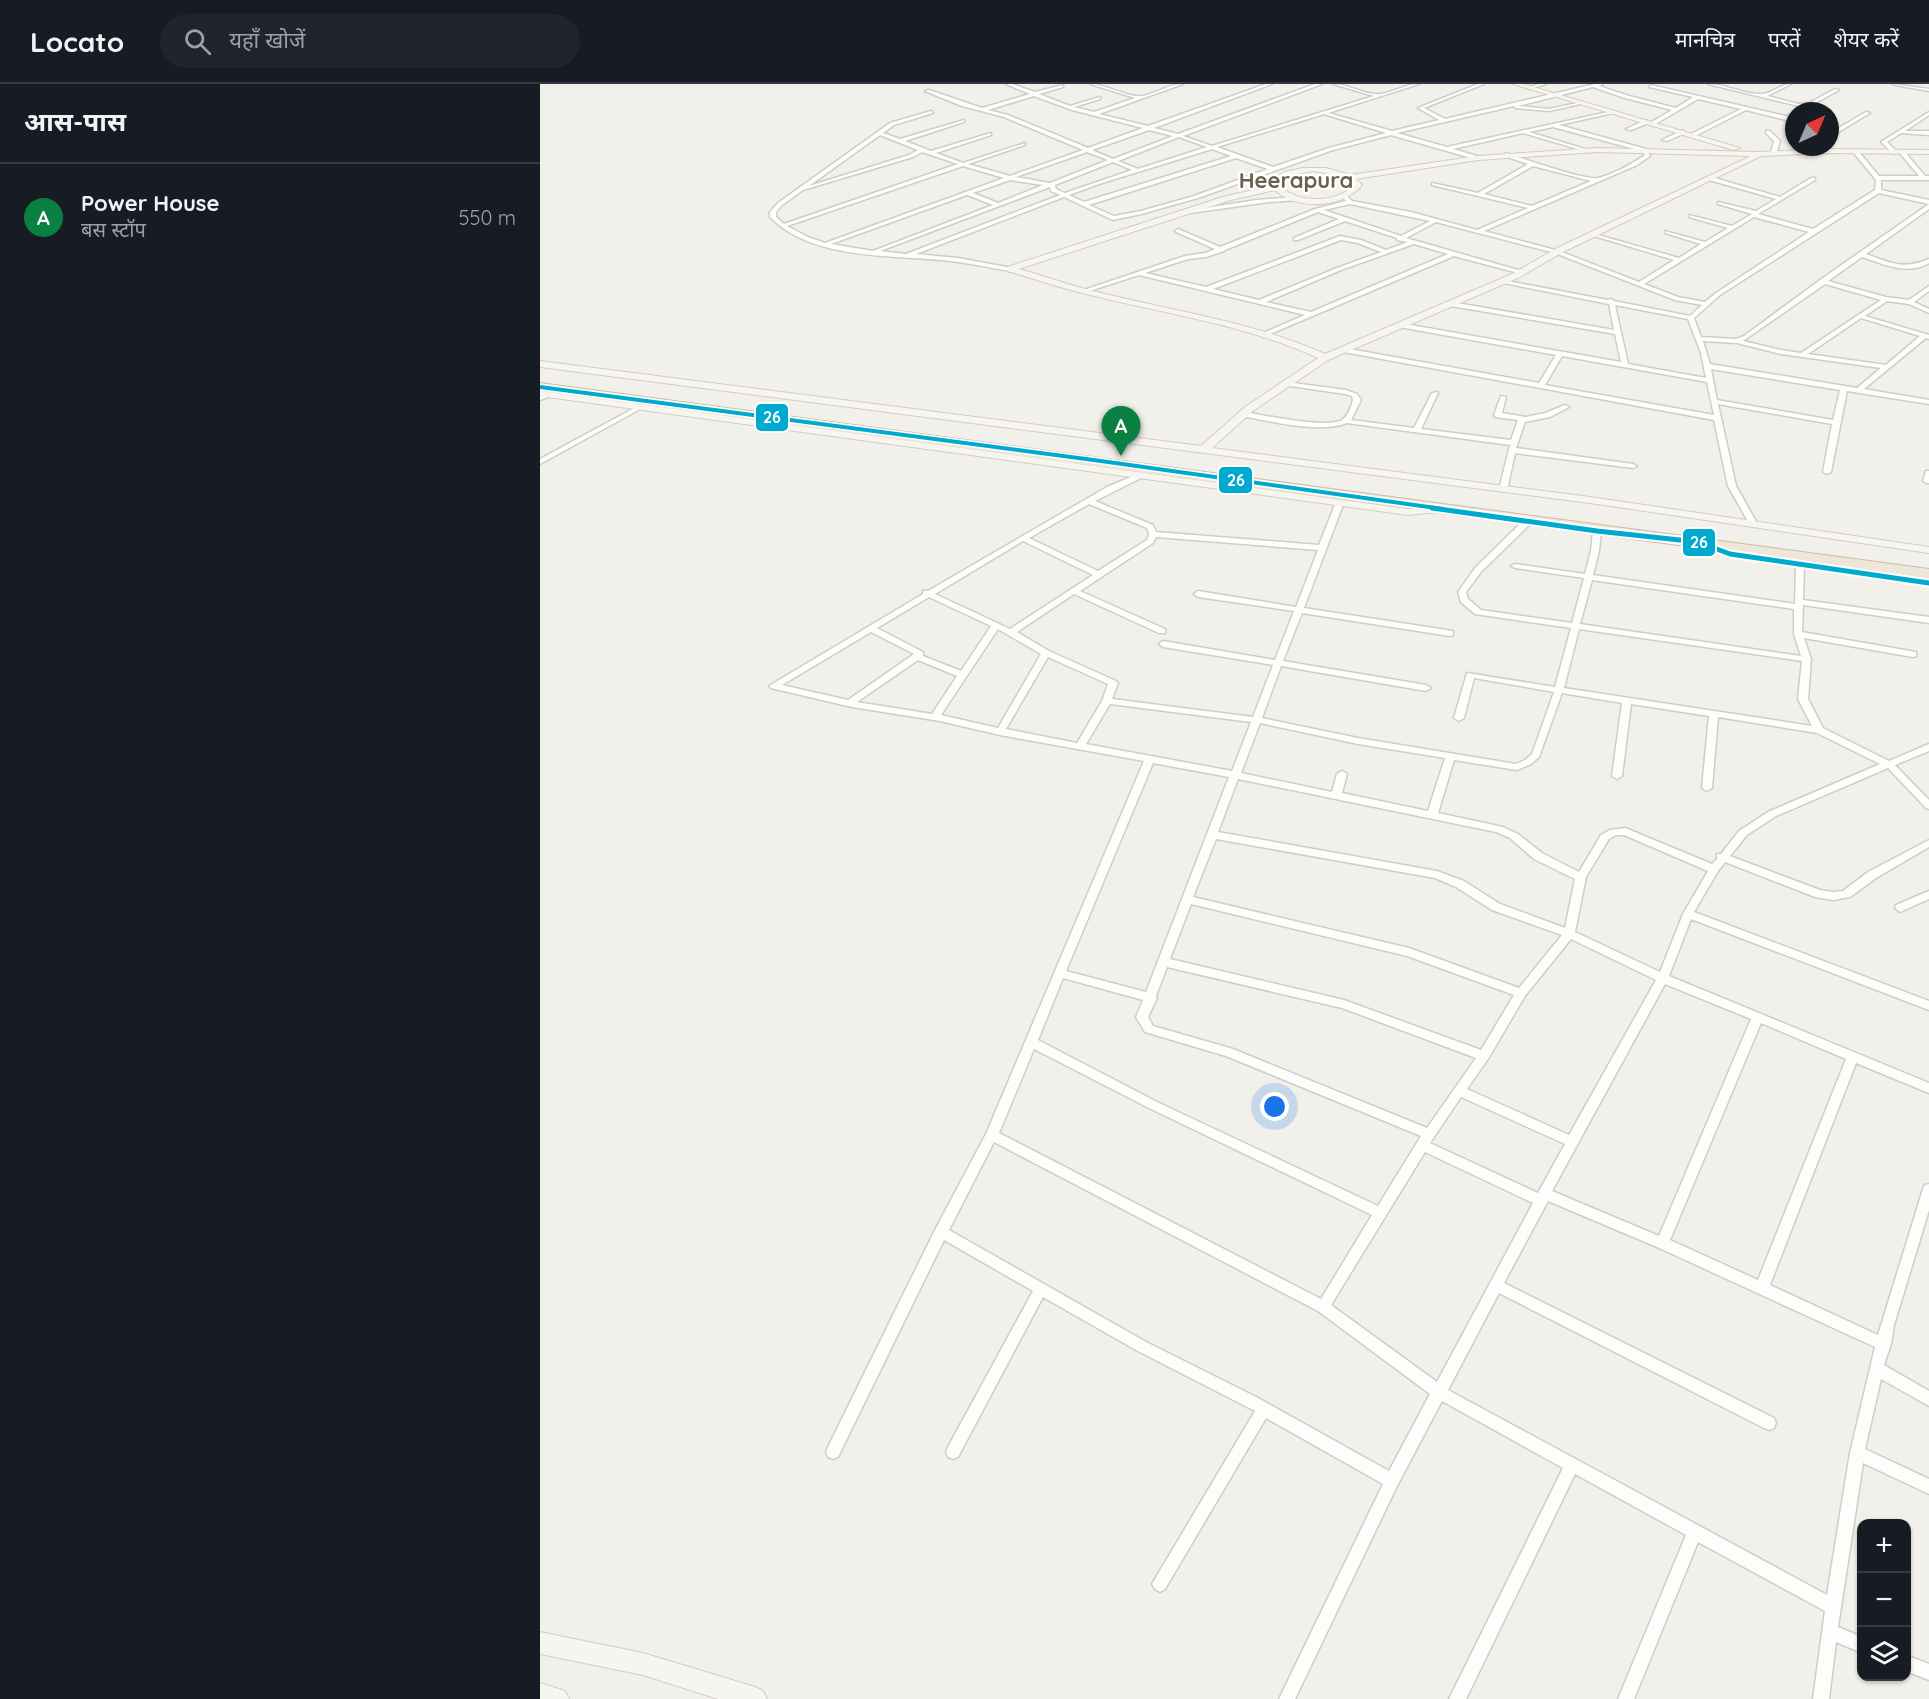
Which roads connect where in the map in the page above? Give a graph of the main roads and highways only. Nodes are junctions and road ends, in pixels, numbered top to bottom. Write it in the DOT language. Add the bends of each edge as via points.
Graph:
graph roads {
  1 [pos="540,378"];
  2 [pos="542,393"];
  3 [pos="1698,542"];
  4 [pos="1929,565"];
  5 [pos="1929,574"];
  6 [pos="1929,583"];
  1 -- 4 [label="highway"];
  2 -- 3 [label="highway"];
  3 -- 5 [label="highway"];
  3 -- 6 [label="highway" via="1730,555"];
}
